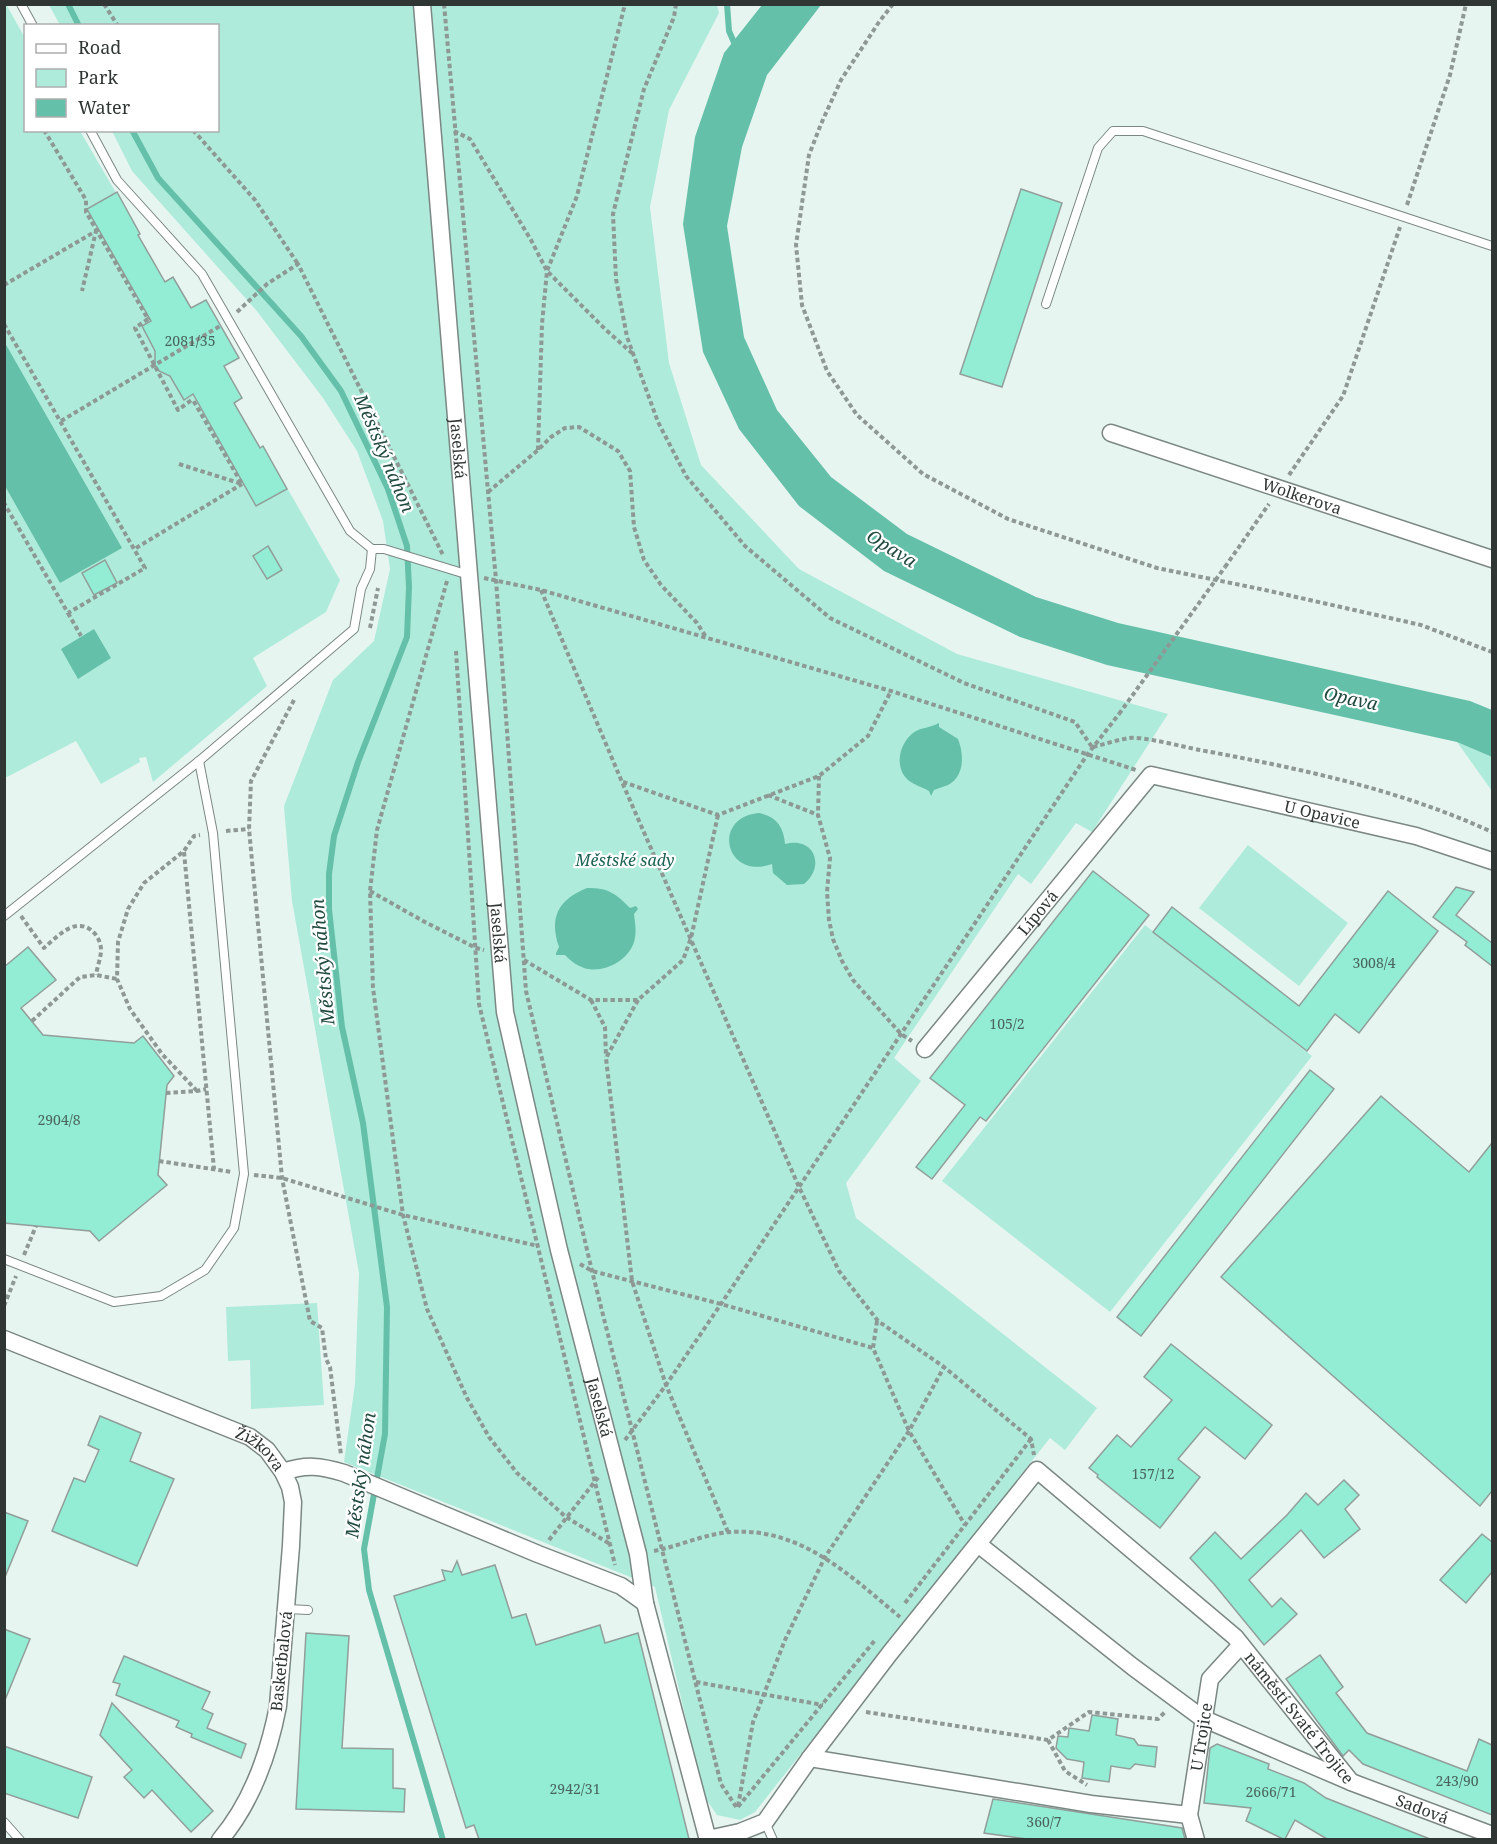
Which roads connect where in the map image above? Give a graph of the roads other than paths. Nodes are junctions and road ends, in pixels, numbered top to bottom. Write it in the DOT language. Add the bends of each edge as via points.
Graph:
graph roads {
  1 [pos="21,4"];
  2 [pos="422,4"];
  3 [pos="32,24"];
  4 [pos="91,132"];
  5 [pos="1492,246"];
  6 [pos="1046,304"];
  7 [pos="1111,433"];
  8 [pos="372,549"];
  9 [pos="1492,559"];
  10 [pos="469,575"];
  11 [pos="199,761"];
  12 [pos="1151,775"];
  13 [pos="1492,861"];
  14 [pos="4,916"];
  15 [pos="925,1049"];
  16 [pos="4,1259"];
  17 [pos="4,1339"];
  18 [pos="283,1472"];
  19 [pos="978,1544"];
  20 [pos="645,1603"];
  21 [pos="287,1609"];
  22 [pos="308,1610"];
  23 [pos="1241,1645"];
  24 [pos="1202,1718"];
  25 [pos="810,1758"];
  26 [pos="1351,1782"];
  27 [pos="1189,1815"];
  28 [pos="4,1822"];
  29 [pos="765,1822"];
  30 [pos="1492,1835"];
  31 [pos="20,1839"];
  32 [pos="220,1839"];
  33 [pos="708,1839"];
  34 [pos="773,1839"];
  35 [pos="1196,1839"];
  1 -- 3 [label="lane"];
  2 -- 10 [label="street, Jaselská"];
  4 -- 8 [label="lane" via="117,180 202,274 350,531"];
  5 -- 6 [label="lane" via="1143,131 1113,131 1098,148"];
  7 -- 9 [label="street, Wolkerova"];
  8 -- 10 [label="lane" via="384,549"];
  8 -- 11 [label="lane" via="354,629"];
  10 -- 20 [label="street, Jaselská" via="505,1012 559,1250 638,1554"];
  11 -- 14 [label="lane"];
  11 -- 16 [label="lane" via="213,833 244,1174 234,1228 205,1270 161,1296 114,1302"];
  12 -- 13 [label="street, U Opavice" via="1416,836"];
  12 -- 15 [label="street, Lípová"];
  17 -- 18 [label="street, Žižkova" via="250,1437 267,1450"];
  18 -- 20 [label="street, Žižkova" via="314,1465 344,1473 621,1586"];
  18 -- 21 [label="street, Basketbalová" via="290,1487 293,1519"];
  19 -- 23 [label="street, náměstí Svaté Trojice" via="1037,1470"];
  19 -- 24 [label="street, náměstí Svaté Trojice"];
  19 -- 25 [label="street"];
  20 -- 33 [label="street, Jaselská"];
  21 -- 22 [label="lane"];
  21 -- 32 [label="street, Basketbalová" via="273,1733 248,1796"];
  23 -- 24 [label="street, U Trojice" via="1210,1679"];
  23 -- 26 [label="street, náměstí Svaté Trojice"];
  24 -- 26 [label="street, náměstí Svaté Trojice"];
  24 -- 27 [label="street, U Trojice"];
  25 -- 27 [label="street" via="1091,1804"];
  25 -- 29 [label="street"];
  26 -- 30 [label="street, Sadová"];
  27 -- 35 [label="street, U Trojice"];
  28 -- 31 [label="lane"];
  29 -- 33 [label="street"];
  29 -- 34 [label="lane"];
}
